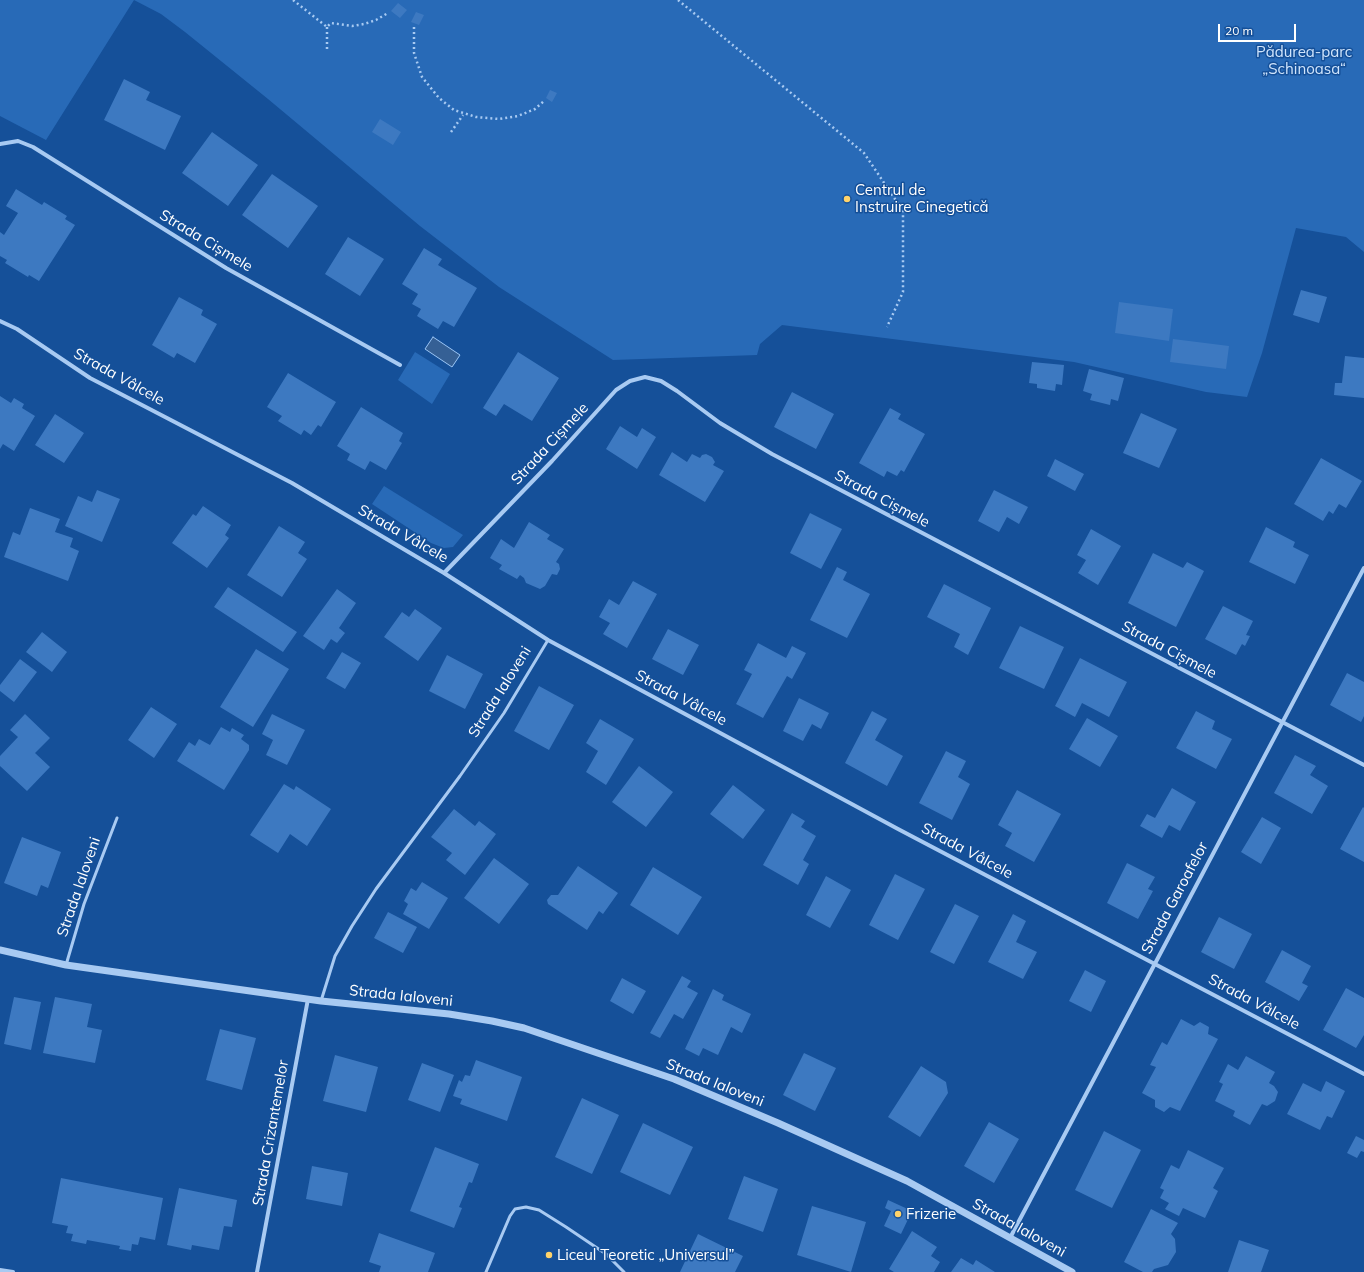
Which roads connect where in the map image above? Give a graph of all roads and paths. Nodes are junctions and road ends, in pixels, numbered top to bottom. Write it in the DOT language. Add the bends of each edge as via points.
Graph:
graph roads {
  1 [pos="293,0"];
  2 [pos="678,0"];
  3 [pos="388,13"];
  4 [pos="327,27"];
  5 [pos="414,27"];
  6 [pos="327,51"];
  7 [pos="544,101"];
  8 [pos="463,115"];
  9 [pos="451,132"];
  10 [pos="0,144"];
  11 [pos="0,322"];
  12 [pos="887,327"];
  13 [pos="400,365"];
  14 [pos="1364,568"];
  15 [pos="444,573"];
  16 [pos="548,640"];
  17 [pos="1281,723"];
  18 [pos="1364,765"];
  19 [pos="117,818"];
  20 [pos="0,950"];
  21 [pos="1155,963"];
  22 [pos="66,965"];
  23 [pos="308,999"];
  24 [pos="321,1001"];
  25 [pos="1364,1074"];
  26 [pos="1010,1239"];
  27 [pos="0,1270"];
  28 [pos="13,1272"];
  29 [pos="257,1272"];
  30 [pos="486,1272"];
  31 [pos="624,1272"];
  32 [pos="1072,1272"];
  1 -- 4 [label="path"];
  2 -- 12 [label="path" via="864,153 903,211 903,292"];
  3 -- 4 [label="path" via="364,24 352,26 332,23"];
  4 -- 6 [label="path"];
  5 -- 8 [label="path" via="414,53 422,78 439,98"];
  7 -- 8 [label="path" via="535,109 500,120"];
  8 -- 9 [label="path"];
  10 -- 13 [label="street, Strada Cișmele" via="18,141 33,147 226,268"];
  11 -- 15 [label="street, Strada Vâlcele" via="18,329 90,378 292,483"];
  14 -- 17 [label="street, Strada Garoafelor"];
  15 -- 16 [label="street, Strada Vâlcele"];
  15 -- 17 [label="street, Strada Cișmele" via="616,390 630,381 646,377 678,390 720,423 772,454"];
  16 -- 21 [label="street, Strada Vâlcele" via="898,829"];
  16 -- 24 [label="lane, Strada Ialoveni" via="504,713 352,926 335,956"];
  17 -- 18 [label="street, Strada Cișmele"];
  17 -- 21 [label="street, Strada Garoafelor"];
  19 -- 22 [label="lane, Strada Ialoveni" via="84,904"];
  20 -- 22 [label="street, Strada Ialoveni"];
  21 -- 25 [label="street, Strada Vâlcele"];
  21 -- 26 [label="street, Strada Garoafelor"];
  22 -- 23 [label="street, Strada Ialoveni"];
  23 -- 24 [label="street, Strada Ialoveni"];
  23 -- 29 [label="street, Strada Crizantemelor"];
  24 -- 26 [label="street, Strada Ialoveni" via="492,1021 539,1033 659,1074 778,1123 907,1181"];
  26 -- 32 [label="street, Strada Ialoveni"];
  27 -- 28 [label="street"];
  30 -- 31 [label="lane" via="510,1216 516,1209 526,1207 539,1210 566,1227 606,1254"];
}
